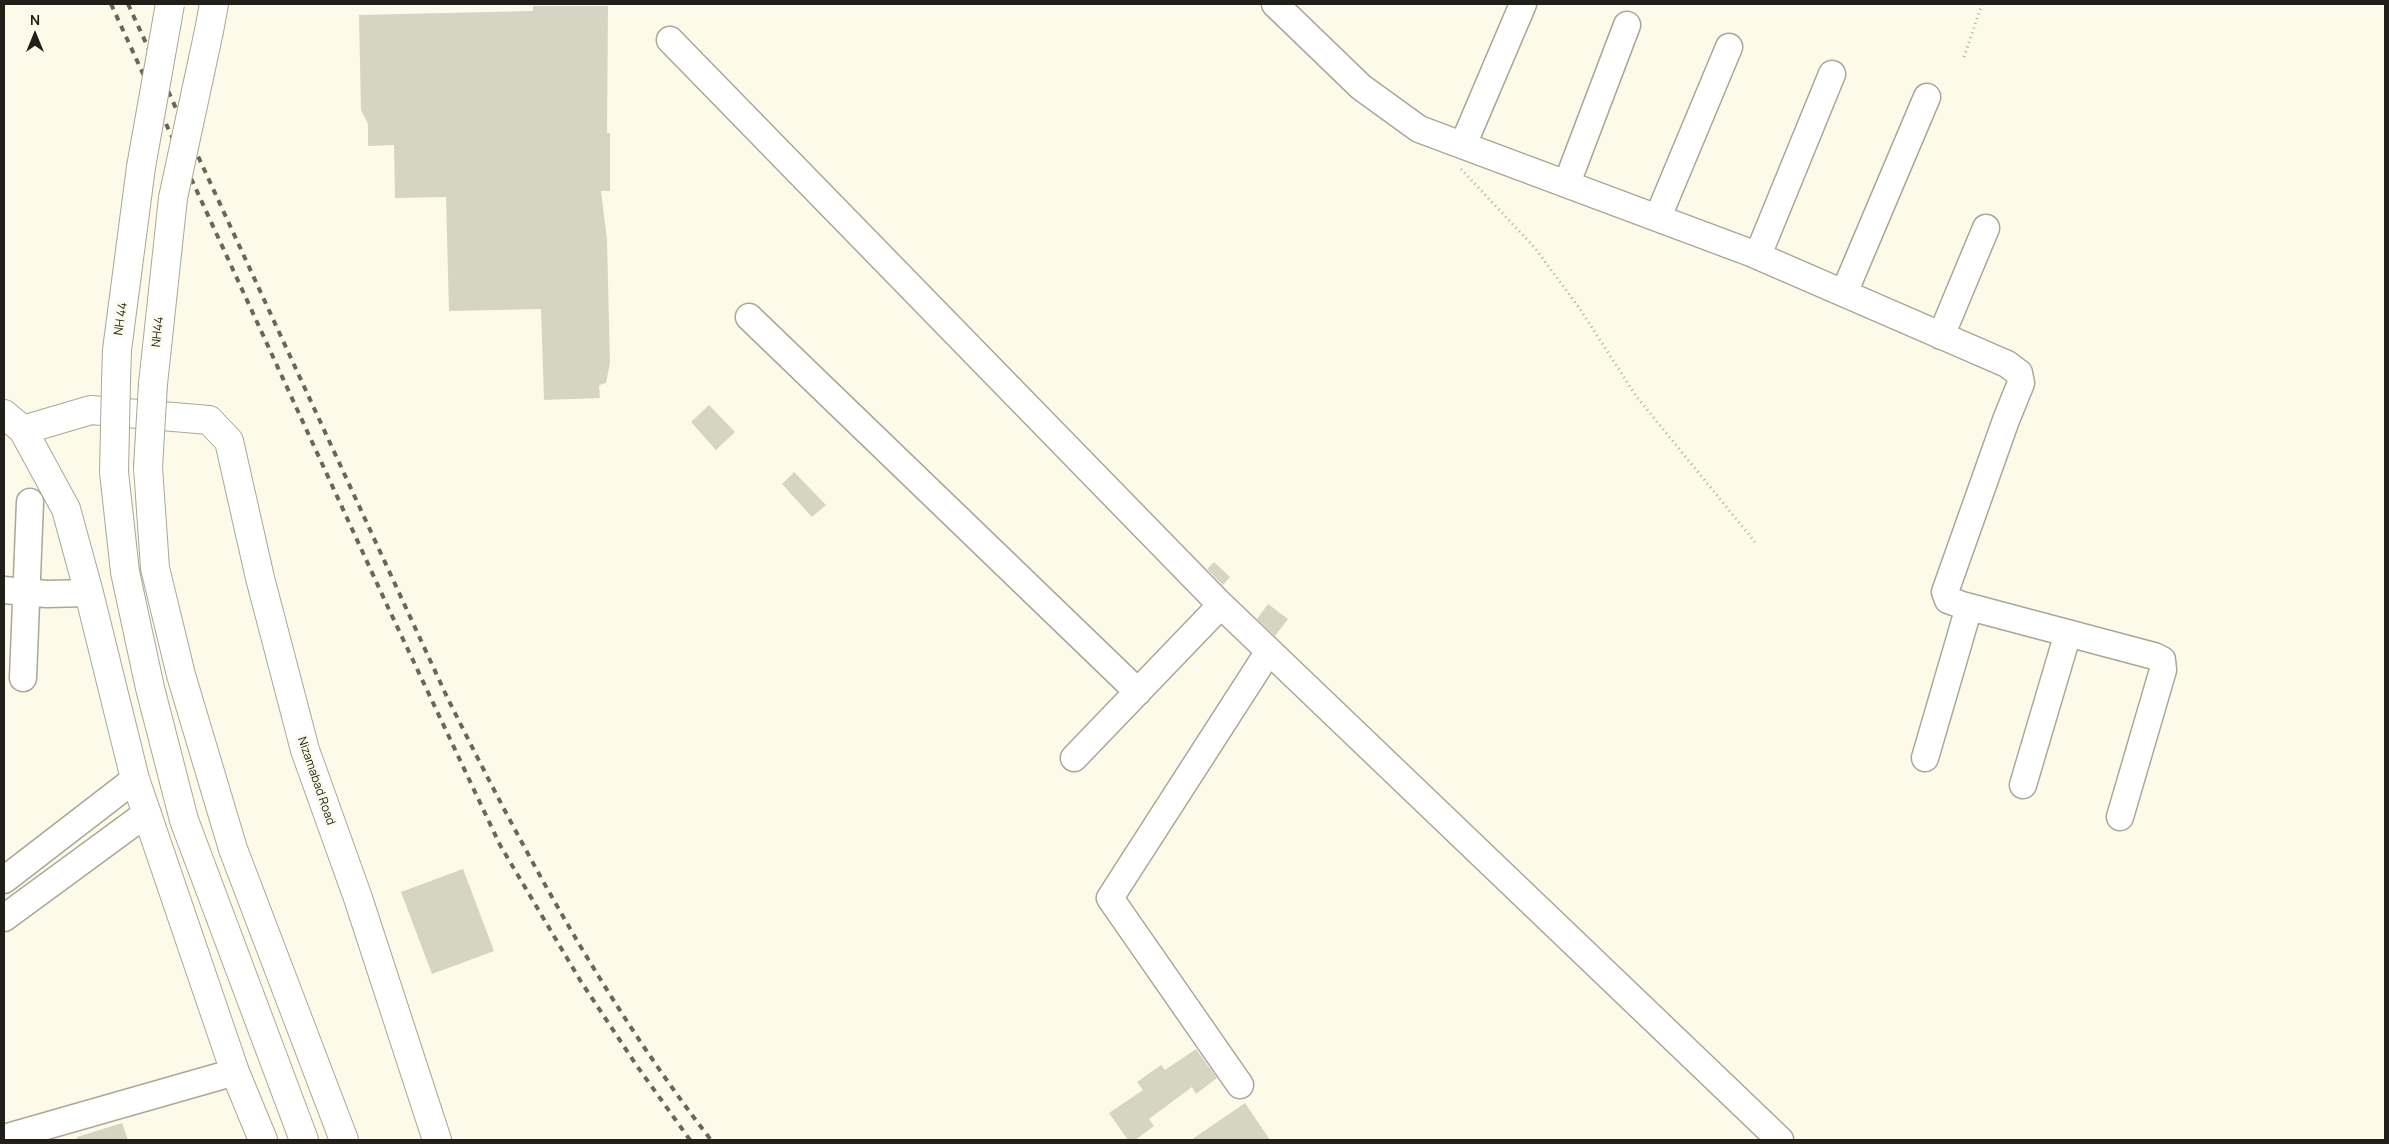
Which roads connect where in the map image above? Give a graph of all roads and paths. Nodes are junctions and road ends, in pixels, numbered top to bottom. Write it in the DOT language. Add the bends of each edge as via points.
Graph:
graph roads {
  1 [pos="170,4"];
  2 [pos="214,4"];
  3 [pos="1275,4"];
  4 [pos="1523,4"];
  5 [pos="1982,4"];
  6 [pos="1627,25"];
  7 [pos="670,40"];
  8 [pos="1729,48"];
  9 [pos="1964,57"];
  10 [pos="1832,74"];
  11 [pos="1927,97"];
  12 [pos="1462,157"];
  13 [pos="1567,183"];
  14 [pos="1658,217"];
  15 [pos="1986,228"];
  16 [pos="1758,255"];
  17 [pos="1844,293"];
  18 [pos="749,317"];
  19 [pos="1941,336"];
  20 [pos="13,422"];
  21 [pos="30,502"];
  22 [pos="1755,542"];
  23 [pos="15,591"];
  24 [pos="89,594"];
  25 [pos="1221,605"];
  26 [pos="1969,607"];
  27 [pos="2068,633"];
  28 [pos="1269,651"];
  29 [pos="23,678"];
  30 [pos="1138,692"];
  31 [pos="1074,758"];
  32 [pos="1925,758"];
  33 [pos="135,779"];
  34 [pos="2023,785"];
  35 [pos="147,813"];
  36 [pos="2120,817"];
  37 [pos="4,880"];
  38 [pos="4,918"];
  39 [pos="235,1072"];
  40 [pos="1240,1085"];
  41 [pos="4,1138"];
  42 [pos="262,1140"];
  43 [pos="304,1140"];
  44 [pos="344,1140"];
  45 [pos="437,1140"];
  46 [pos="1780,1140"];
  1 -- 43 [label="main road, NH 44, bridge" via="141,167 116,350 114,472 125,572 150,688 184,820"];
  2 -- 44 [label="main road, NH44 / NH44, bridge" via="173,198 153,384 148,467 155,568 181,675 233,849"];
  3 -- 12 [label="street" via="1361,87"];
  4 -- 12 [label="street"];
  5 -- 9 [label="path"];
  6 -- 13 [label="street"];
  7 -- 25 [label="street"];
  8 -- 14 [label="street"];
  10 -- 16 [label="street"];
  11 -- 17 [label="street"];
  12 -- 13 [label="street"];
  12 -- 22 [label="path" via="1580,309 1636,396"];
  13 -- 14 [label="street"];
  14 -- 16 [label="street"];
  15 -- 19 [label="street"];
  16 -- 17 [label="street"];
  17 -- 19 [label="street"];
  18 -- 30 [label="street"];
  19 -- 26 [label="street" via="2007,364 2018,373 2021,383 1947,581 1945,592 1948,600"];
  20 -- 24 [label="main road" via="66,509"];
  20 -- 45 [label="main road, Nizamabad Road" via="91,410 210,420 229,441 260,578 305,750 358,898"];
  21 -- 23 [label="street"];
  23 -- 24 [label="street"];
  23 -- 29 [label="street"];
  24 -- 33 [label="main road"];
  25 -- 28 [label="street"];
  25 -- 30 [label="street"];
  26 -- 27 [label="street"];
  26 -- 32 [label="street"];
  27 -- 34 [label="street"];
  27 -- 36 [label="street" via="2162,660 2163,670"];
  28 -- 40 [label="street" via="1110,898"];
  28 -- 46 [label="street"];
  30 -- 31 [label="street"];
  33 -- 35 [label="main road"];
  33 -- 37 [label="street"];
  35 -- 38 [label="street"];
  35 -- 39 [label="main road"];
  39 -- 41 [label="street"];
  39 -- 42 [label="main road"];
}
